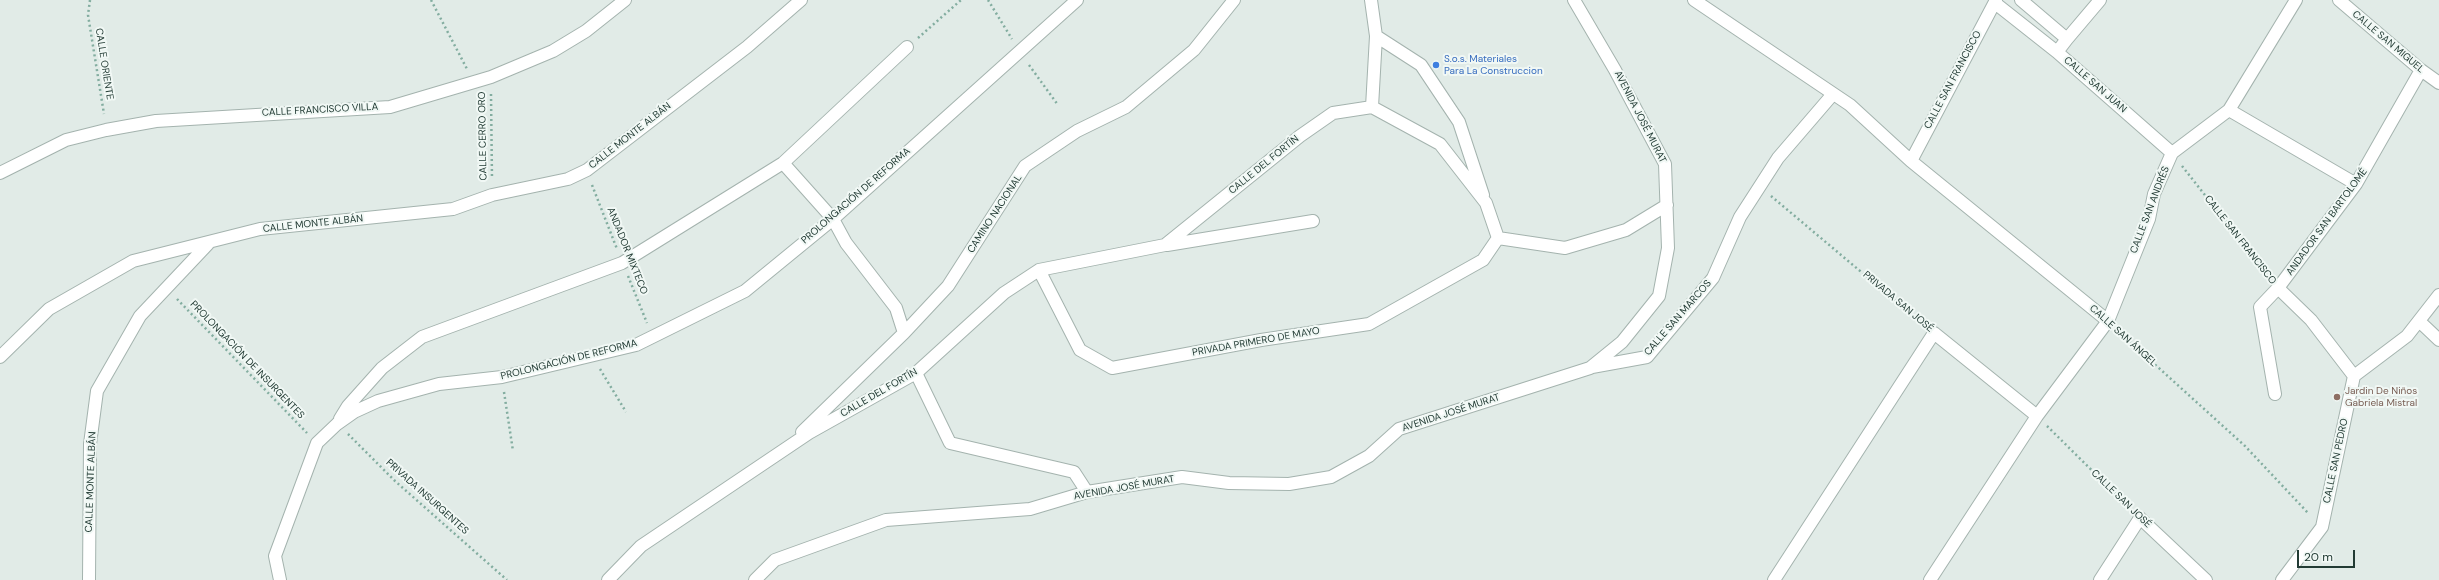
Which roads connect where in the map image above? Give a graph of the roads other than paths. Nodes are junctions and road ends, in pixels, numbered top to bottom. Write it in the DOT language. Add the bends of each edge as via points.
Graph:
graph roads {
  1 [pos="625,0"];
  2 [pos="801,0"];
  3 [pos="1077,0"];
  4 [pos="1234,0"];
  5 [pos="1371,0"];
  6 [pos="1574,0"];
  7 [pos="1694,0"];
  8 [pos="2021,0"];
  9 [pos="2100,0"];
  10 [pos="2296,0"];
  11 [pos="2339,0"];
  12 [pos="1995,1"];
  13 [pos="1376,36"];
  14 [pos="2067,39"];
  15 [pos="908,47"];
  16 [pos="2057,52"];
  17 [pos="2421,70"];
  18 [pos="2439,83"];
  19 [pos="1833,94"];
  20 [pos="1372,107"];
  21 [pos="2229,110"];
  22 [pos="2172,153"];
  23 [pos="1911,161"];
  24 [pos="783,164"];
  25 [pos="0,173"];
  26 [pos="2356,184"];
  27 [pos="1486,203"];
  28 [pos="1667,205"];
  29 [pos="833,219"];
  30 [pos="1313,221"];
  31 [pos="1498,238"];
  32 [pos="208,244"];
  33 [pos="1165,245"];
  34 [pos="1039,270"];
  35 [pos="2278,288"];
  36 [pos="2439,295"];
  37 [pos="2108,321"];
  38 [pos="2419,321"];
  39 [pos="904,333"];
  40 [pos="2439,340"];
  41 [pos="0,357"];
  42 [pos="1590,368"];
  43 [pos="916,373"];
  44 [pos="2354,376"];
  45 [pos="2275,394"];
  46 [pos="2037,416"];
  47 [pos="337,424"];
  48 [pos="778,455"];
  49 [pos="1087,492"];
  50 [pos="89,580"];
  51 [pos="280,580"];
  52 [pos="608,580"];
  53 [pos="755,580"];
  54 [pos="1774,580"];
  55 [pos="1930,580"];
  56 [pos="2100,580"];
  57 [pos="2206,580"];
  58 [pos="2282,580"];
  1 -- 25 [label="street, CALLE FRANCISCO VILLA" via="586,31 553,51 490,77 390,107 156,122 106,130 66,140"];
  2 -- 32 [label="street, CALLE MONTE ALBÁN" via="747,48 586,170 568,179 492,195 453,209 260,229"];
  3 -- 29 [label="street, PROLONGACIÓN DE REFORMA"];
  4 -- 39 [label="street, CAMINO NACIONAL" via="1194,50 1126,107 1077,131 1025,166 948,286"];
  5 -- 13 [label="street"];
  6 -- 28 [label="street, AVENIDA JOSÉ MURAT" via="1666,164"];
  7 -- 19 [label="street"];
  8 -- 14 [label="street"];
  9 -- 14 [label="street, CALLE SAN JUAN"];
  10 -- 21 [label="street, CALLE SAN ANDRÉS"];
  11 -- 17 [label="street, CALLE SAN MIGUEL"];
  12 -- 16 [label="street"];
  12 -- 23 [label="street, CALLE SAN FRANCISCO"];
  13 -- 20 [label="street"];
  13 -- 27 [label="street" via="1421,65 1455,115"];
  14 -- 16 [label="street, CALLE SAN JUAN"];
  15 -- 24 [label="street"];
  16 -- 22 [label="street, CALLE SAN JUAN"];
  17 -- 18 [label="street, CALLE SAN MIGUEL"];
  17 -- 26 [label="street, ANDADOR SAN BARTOLOMÉ"];
  19 -- 23 [label="street" via="1850,105"];
  19 -- 42 [label="street, CALLE SAN MARCOS" via="1778,158 1740,216 1713,278 1647,357"];
  20 -- 27 [label="street" via="1440,144"];
  20 -- 33 [label="street, CALLE DEL FORTÍN" via="1333,113 1300,136"];
  21 -- 22 [label="street, CALLE SAN ANDRÉS"];
  21 -- 26 [label="street"];
  22 -- 37 [label="street, CALLE SAN ANDRÉS" via="2154,194 2149,218"];
  23 -- 37 [label="street, CALLE SAN ÁNGEL"];
  24 -- 29 [label="street"];
  24 -- 47 [label="street" via="622,263 422,337 382,368 348,406"];
  26 -- 35 [label="street, ANDADOR SAN BARTOLOMÉ"];
  27 -- 31 [label="street"];
  28 -- 31 [label="street" via="1626,230 1564,248"];
  28 -- 42 [label="street, AVENIDA JOSÉ MURAT" via="1668,248 1659,296 1622,342"];
  29 -- 39 [label="street" via="846,243 896,308"];
  29 -- 47 [label="street, PROLONGACIÓN DE REFORMA" via="745,291 636,345 502,377 439,384 378,400"];
  30 -- 33 [label="street, CALLE DEL FORTÍN"];
  31 -- 34 [label="street, PRIVADA PRIMERO DE MAYO" via="1484,260 1368,324 1261,340 1112,368 1080,350"];
  32 -- 41 [label="street" via="133,261 49,309"];
  32 -- 50 [label="street, CALLE MONTE ALBÁN" via="140,316 97,391 90,444"];
  33 -- 34 [label="street, CALLE DEL FORTÍN"];
  34 -- 43 [label="street, CALLE DEL FORTÍN" via="1004,293"];
  35 -- 44 [label="street" via="2312,320"];
  35 -- 45 [label="street, ANDADOR SAN BARTOLOMÉ" via="2260,307"];
  36 -- 38 [label="street"];
  37 -- 46 [label="street, CALLE SAN ANDRÉS"];
  38 -- 40 [label="street"];
  38 -- 44 [label="street" via="2407,336"];
  39 -- 48 [label="street, CAMINO NACIONAL"];
  42 -- 49 [label="street, AVENIDA JOSÉ MURAT" via="1399,429 1369,456 1331,477 1289,484 1228,484 1182,477"];
  43 -- 48 [label="street, CALLE DEL FORTÍN" via="809,433"];
  43 -- 49 [label="street" via="950,443 1074,472"];
  44 -- 58 [label="street, CALLE SAN PEDRO" via="2322,527"];
  46 -- 54 [label="street, PRIVADA SAN JOSÉ" via="1934,333"];
  46 -- 55 [label="street, CALLE SAN ANDRÉS"];
  47 -- 51 [label="street, PROLONGACIÓN DE REFORMA" via="317,443 275,556"];
  48 -- 52 [label="street, CALLE DEL FORTÍN" via="641,546"];
  49 -- 53 [label="street, AVENIDA JOSÉ MURAT" via="1030,509 886,520 775,560"];
  56 -- 57 [label="street, CALLE SAN JOSÉ" via="2140,518"];
}
